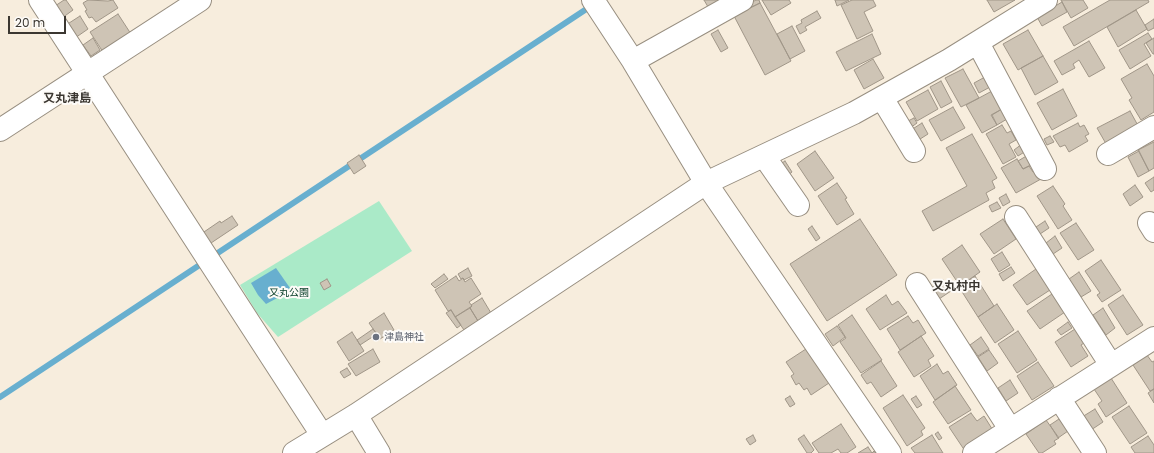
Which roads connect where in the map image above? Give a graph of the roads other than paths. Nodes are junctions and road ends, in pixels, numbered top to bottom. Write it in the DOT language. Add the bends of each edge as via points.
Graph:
graph roads {
  1 [pos="40,0"];
  2 [pos="200,0"];
  3 [pos="593,0"];
  4 [pos="742,0"];
  5 [pos="1046,0"];
  6 [pos="978,42"];
  7 [pos="634,61"];
  8 [pos="88,73"];
  9 [pos="882,98"];
  10 [pos="1154,128"];
  11 [pos="0,130"];
  12 [pos="914,151"];
  13 [pos="1108,154"];
  14 [pos="764,156"];
  15 [pos="1045,169"];
  16 [pos="706,182"];
  17 [pos="798,205"];
  18 [pos="1016,216"];
  19 [pos="917,284"];
  20 [pos="1154,338"];
  21 [pos="1111,366"];
  22 [pos="1059,398"];
  23 [pos="356,415"];
  24 [pos="1010,429"];
  25 [pos="322,435"];
  26 [pos="294,453"];
  27 [pos="379,453"];
  28 [pos="890,453"];
  29 [pos="974,453"];
  30 [pos="1095,453"];
  1 -- 8 [label="street"];
  2 -- 8 [label="street"];
  3 -- 7 [label="street"];
  4 -- 7 [label="street"];
  5 -- 6 [label="street"];
  6 -- 9 [label="street"];
  6 -- 15 [label="street"];
  7 -- 16 [label="street"];
  8 -- 11 [label="street"];
  8 -- 25 [label="street"];
  9 -- 12 [label="street"];
  9 -- 14 [label="street"];
  10 -- 13 [label="street"];
  14 -- 16 [label="street"];
  14 -- 17 [label="street"];
  16 -- 23 [label="street"];
  16 -- 28 [label="street"];
  18 -- 21 [label="street"];
  19 -- 24 [label="street"];
  20 -- 21 [label="street"];
  21 -- 22 [label="street"];
  22 -- 24 [label="street"];
  22 -- 30 [label="street"];
  23 -- 25 [label="street"];
  23 -- 27 [label="street"];
  24 -- 29 [label="street"];
  25 -- 26 [label="street"];
}
